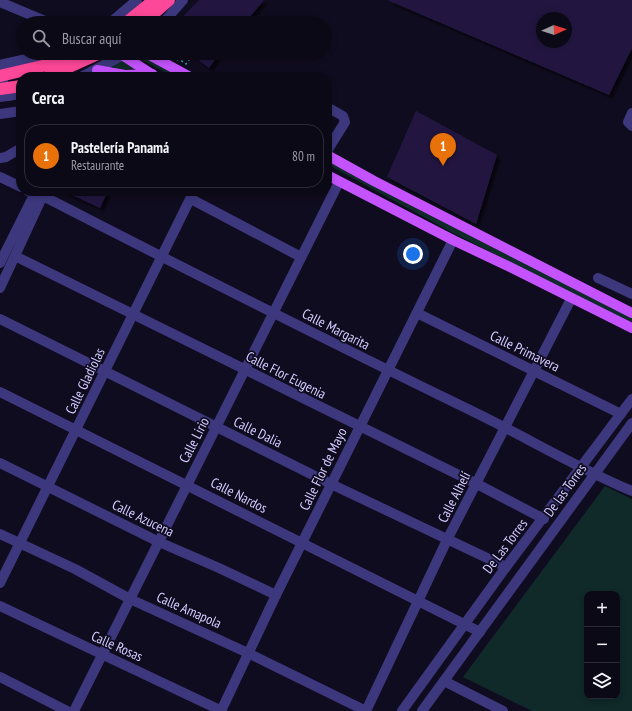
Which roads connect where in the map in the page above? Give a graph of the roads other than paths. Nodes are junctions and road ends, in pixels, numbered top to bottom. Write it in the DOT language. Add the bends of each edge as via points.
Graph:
graph roads {
  1 [pos="137,0"];
  2 [pos="154,0"];
  3 [pos="169,0"];
  4 [pos="184,0"];
  5 [pos="0,2"];
  6 [pos="33,16"];
  7 [pos="118,16"];
  8 [pos="135,16"];
  9 [pos="151,16"];
  10 [pos="169,16"];
  11 [pos="25,60"];
  12 [pos="35,60"];
  13 [pos="61,60"];
  14 [pos="85,60"];
  15 [pos="114,60"];
  16 [pos="132,60"];
  17 [pos="163,60"];
  18 [pos="3,65"];
  19 [pos="16,72"];
  20 [pos="17,72"];
  21 [pos="41,72"];
  22 [pos="58,72"];
  23 [pos="95,72"];
  24 [pos="149,72"];
  25 [pos="182,72"];
  26 [pos="0,76"];
  27 [pos="16,88"];
  28 [pos="3,94"];
  29 [pos="16,94"];
  30 [pos="332,110"];
  31 [pos="16,112"];
  32 [pos="0,114"];
  33 [pos="332,140"];
  34 [pos="16,151"];
  35 [pos="0,158"];
  36 [pos="332,158"];
  37 [pos="0,177"];
  38 [pos="332,178"];
  39 [pos="339,182"];
  40 [pos="16,185"];
  41 [pos="35,196"];
  42 [pos="36,196"];
  43 [pos="43,196"];
  44 [pos="192,196"];
  45 [pos="194,196"];
  46 [pos="332,196"];
  47 [pos="332,196"];
  48 [pos="453,240"];
  49 [pos="3,250"];
  50 [pos="15,256"];
  51 [pos="161,257"];
  52 [pos="301,257"];
  53 [pos="0,263"];
  54 [pos="598,278"];
  55 [pos="0,288"];
  56 [pos="632,294"];
  57 [pos="571,299"];
  58 [pos="273,313"];
  59 [pos="417,313"];
  60 [pos="632,313"];
  61 [pos="133,315"];
  62 [pos="0,319"];
  63 [pos="632,328"];
  64 [pos="245,370"];
  65 [pos="389,371"];
  66 [pos="533,371"];
  67 [pos="105,372"];
  68 [pos="0,392"];
  69 [pos="632,399"];
  70 [pos="621,414"];
  71 [pos="632,423"];
  72 [pos="216,427"];
  73 [pos="359,427"];
  74 [pos="504,427"];
  75 [pos="76,430"];
  76 [pos="0,463"];
  77 [pos="582,468"];
  78 [pos="594,475"];
  79 [pos="187,484"];
  80 [pos="331,484"];
  81 [pos="477,484"];
  82 [pos="48,487"];
  83 [pos="632,491"];
  84 [pos="544,519"];
  85 [pos="0,534"];
  86 [pos="447,540"];
  87 [pos="159,542"];
  88 [pos="302,543"];
  89 [pos="19,544"];
  90 [pos="506,568"];
  91 [pos="0,583"];
  92 [pos="276,595"];
  93 [pos="130,599"];
  94 [pos="417,600"];
  95 [pos="0,606"];
  96 [pos="465,624"];
  97 [pos="480,632"];
  98 [pos="248,653"];
  99 [pos="102,656"];
  100 [pos="0,676"];
  101 [pos="444,681"];
  102 [pos="67,711"];
  103 [pos="74,711"];
  104 [pos="222,711"];
  105 [pos="366,711"];
  106 [pos="402,711"];
  107 [pos="422,711"];
  108 [pos="503,711"];
  1 -- 7 [label="street"];
  2 -- 8 [label="highway"];
  3 -- 9 [label="highway"];
  4 -- 10 [label="street"];
  5 -- 6 [label="street"];
  11 -- 18 [label="street"];
  12 -- 21 [label="street"];
  13 -- 20 [label="highway, bridge"];
  14 -- 22 [label="highway"];
  15 -- 23 [label="street"];
  16 -- 24 [label="main road"];
  17 -- 25 [label="main road"];
  18 -- 28 [label="street"];
  19 -- 26 [label="highway, bridge"];
  27 -- 28 [label="highway, bridge"];
  28 -- 29 [label="street"];
  30 -- 33 [label="street" via="345,118 345,122"];
  31 -- 32 [label="street"];
  34 -- 35 [label="street"];
  36 -- 60 [label="main road"];
  37 -- 40 [label="street"];
  38 -- 39 [label="main road"];
  39 -- 46 [label="street, Calle Lirio"];
  39 -- 48 [label="main road"];
  41 -- 49 [label="street"];
  42 -- 50 [label="street"];
  43 -- 51 [label="street, Calle Margarita"];
  44 -- 51 [label="street, Calle Gladiolas"];
  45 -- 52 [label="street"];
  47 -- 52 [label="street, Calle Lirio"];
  48 -- 57 [label="main road"];
  48 -- 59 [label="street, Calle Flor de Mayo"];
  49 -- 53 [label="street"];
  50 -- 55 [label="street"];
  50 -- 61 [label="street, Calle Flor Eugenia"];
  51 -- 58 [label="street, Calle Margarita"];
  51 -- 61 [label="street, Calle Gladiolas"];
  52 -- 58 [label="street, Calle Lirio"];
  54 -- 56 [label="street"];
  57 -- 63 [label="main road"];
  57 -- 66 [label="street, Calle Alhelí"];
  58 -- 64 [label="street, Calle Lirio"];
  58 -- 65 [label="street, Calle Margarita"];
  59 -- 65 [label="street, Calle Flor de Mayo"];
  59 -- 66 [label="street, Calle Primavera"];
  61 -- 64 [label="street, Calle Flor Eugenia"];
  61 -- 67 [label="street, Calle Gladiolas"];
  62 -- 67 [label="street, Calle Dalia"];
  64 -- 72 [label="street, Calle Lirio"];
  64 -- 73 [label="street, Calle Flor Eugenia"];
  65 -- 73 [label="street, Calle Flor de Mayo"];
  65 -- 74 [label="street, Calle Margarita"];
  66 -- 70 [label="street, Calle Primavera"];
  66 -- 74 [label="street, Calle Alhelí"];
  67 -- 72 [label="street, Calle Dalia"];
  67 -- 75 [label="street, Calle Gladiolas"];
  68 -- 75 [label="street, Calle Nardos"];
  69 -- 70 [label="street, De Las Torres"];
  70 -- 77 [label="street, De Las Torres"];
  71 -- 78 [label="street, De las Torres"];
  72 -- 79 [label="street, Calle Lirio"];
  72 -- 80 [label="street, Calle Dalia"];
  73 -- 80 [label="street, Calle Flor de Mayo"];
  73 -- 81 [label="street, Calle Flor Eugenia"];
  74 -- 77 [label="street, Calle Margarita"];
  74 -- 81 [label="street, Calle Alhelí"];
  75 -- 79 [label="street, Calle Nardos"];
  75 -- 82 [label="street, Calle Gladiolas"];
  76 -- 82 [label="street, Calle Azucena"];
  77 -- 78 [label="street, Calle Margarita"];
  77 -- 84 [label="street, De Las Torres"];
  78 -- 83 [label="street, Calle Margarita"];
  78 -- 97 [label="street, De las Torres"];
  79 -- 87 [label="street, Calle Lirio"];
  79 -- 88 [label="street, Calle Nardos"];
  80 -- 86 [label="street, Calle Dalia"];
  80 -- 88 [label="street, Calle Flor de Mayo"];
  81 -- 84 [label="street, Calle Flor Eugenia"];
  81 -- 86 [label="street, Calle Alhelí"];
  82 -- 87 [label="street, Calle Azucena"];
  82 -- 89 [label="street, Calle Gladiolas"];
  84 -- 90 [label="street, De Las Torres"];
  85 -- 89 [label="street, Calle Amapola"];
  86 -- 90 [label="street, Calle Dalia"];
  86 -- 94 [label="street, Calle Alhelí"];
  87 -- 92 [label="street, Calle Azucena"];
  87 -- 93 [label="street, Calle Lirio"];
  88 -- 92 [label="street, Calle Flor de Mayo"];
  88 -- 94 [label="street, Calle Nardos"];
  89 -- 91 [label="street, Calle Gladiolas"];
  89 -- 93 [label="street, Calle Amapola" via="74,569"];
  90 -- 96 [label="street, De Las Torres"];
  92 -- 98 [label="street, Calle Flor de Mayo"];
  93 -- 98 [label="street, Calle Amapola"];
  93 -- 99 [label="street, Calle Lirio"];
  94 -- 96 [label="street, Calle Nardos"];
  94 -- 105 [label="street, Calle Alhelí"];
  95 -- 99 [label="street, Calle Rosas"];
  96 -- 97 [label="street"];
  96 -- 106 [label="street, De Las Torres"];
  97 -- 101 [label="street, De las Torres"];
  98 -- 104 [label="street, Calle Flor de Mayo"];
  98 -- 105 [label="street, Calle Amapola"];
  99 -- 103 [label="street, Calle Lirio"];
  99 -- 104 [label="street, Calle Rosas"];
  100 -- 102 [label="street"];
  101 -- 107 [label="street, De las Torres"];
  101 -- 108 [label="street"];
}
